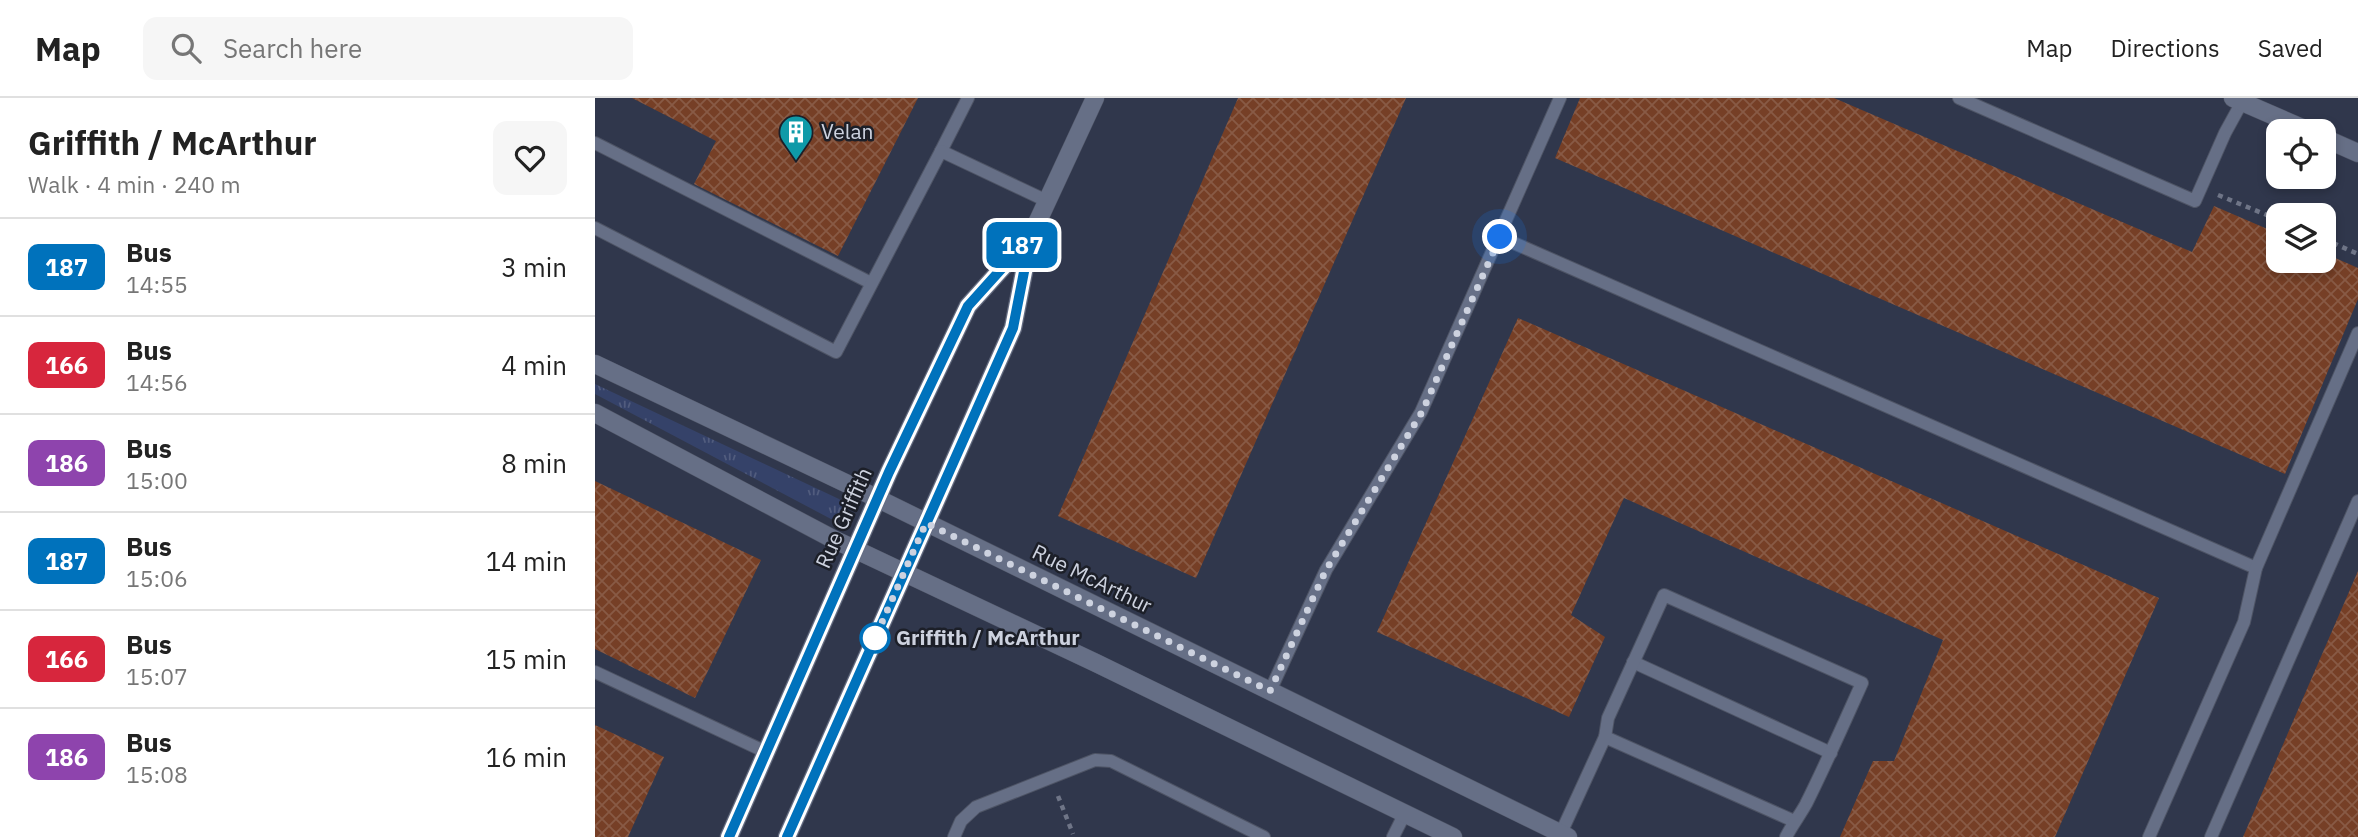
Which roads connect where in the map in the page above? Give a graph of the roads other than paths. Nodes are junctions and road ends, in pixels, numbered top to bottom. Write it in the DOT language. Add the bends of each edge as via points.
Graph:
graph roads {
  1 [pos="968,98"];
  2 [pos="1095,98"];
  3 [pos="1560,98"];
  4 [pos="1959,98"];
  5 [pos="2237,100"];
  6 [pos="2281,119"];
  7 [pos="2336,143"];
  8 [pos="595,144"];
  9 [pos="941,151"];
  10 [pos="2358,153"];
  11 [pos="1047,201"];
  12 [pos="595,228"];
  13 [pos="1031,236"];
  14 [pos="1500,237"];
  15 [pos="871,283"];
  16 [pos="2358,332"];
  17 [pos="595,364"];
  18 [pos="595,413"];
  19 [pos="877,499"];
  20 [pos="2358,501"];
  21 [pos="926,523"];
  22 [pos="855,550"];
  23 [pos="2256,568"];
  24 [pos="905,573"];
  25 [pos="1633,662"];
  26 [pos="595,672"];
  27 [pos="1270,691"];
  28 [pos="1605,737"];
  29 [pos="766,752"];
  30 [pos="1831,753"];
  31 [pos="1405,813"];
  32 [pos="1794,821"];
  33 [pos="1565,835"];
  34 [pos="729,837"];
  35 [pos="787,837"];
  36 [pos="954,837"];
  37 [pos="1264,837"];
  38 [pos="1393,837"];
  39 [pos="1453,837"];
  40 [pos="1786,837"];
  41 [pos="2149,837"];
  42 [pos="2211,837"];
  1 -- 9 [label="lane"];
  2 -- 11 [label="street, Rue Griffith"];
  3 -- 14 [label="lane"];
  4 -- 5 [label="lane" via="2195,201"];
  5 -- 6 [label="street"];
  7 -- 10 [label="street"];
  8 -- 15 [label="lane"];
  9 -- 11 [label="lane"];
  9 -- 15 [label="lane"];
  11 -- 13 [label="street, Rue Griffith"];
  12 -- 15 [label="lane" via="836,352"];
  13 -- 19 [label="street, Rue Griffith" via="968,306"];
  13 -- 21 [label="street, Rue Griffith" via="1013,328"];
  14 -- 23 [label="lane"];
  14 -- 27 [label="lane" via="1422,412 1326,570"];
  16 -- 23 [label="lane"];
  17 -- 19 [label="street, Rue McArthur"];
  18 -- 22 [label="street"];
  19 -- 21 [label="street, Rue McArthur"];
  19 -- 22 [label="street, Rue Griffith"];
  20 -- 42 [label="lane"];
  21 -- 24 [label="street, Rue Griffith"];
  21 -- 27 [label="street, Rue McArthur"];
  22 -- 24 [label="street"];
  22 -- 29 [label="street, Rue Griffith"];
  23 -- 41 [label="lane" via="2244,622"];
  24 -- 31 [label="street"];
  24 -- 35 [label="street, Rue Griffith"];
  25 -- 28 [label="lane" via="1608,718"];
  25 -- 30 [label="lane"];
  25 -- 30 [label="lane" via="1664,595 1862,683"];
  26 -- 29 [label="lane"];
  27 -- 33 [label="street, Rue McArthur"];
  28 -- 32 [label="lane"];
  28 -- 33 [label="lane"];
  29 -- 34 [label="street, Rue Griffith"];
  30 -- 32 [label="lane"];
  31 -- 38 [label="lane"];
  31 -- 39 [label="street"];
  32 -- 40 [label="lane"];
  36 -- 37 [label="lane" via="961,821 976,807 1095,760 1111,761"];
}
